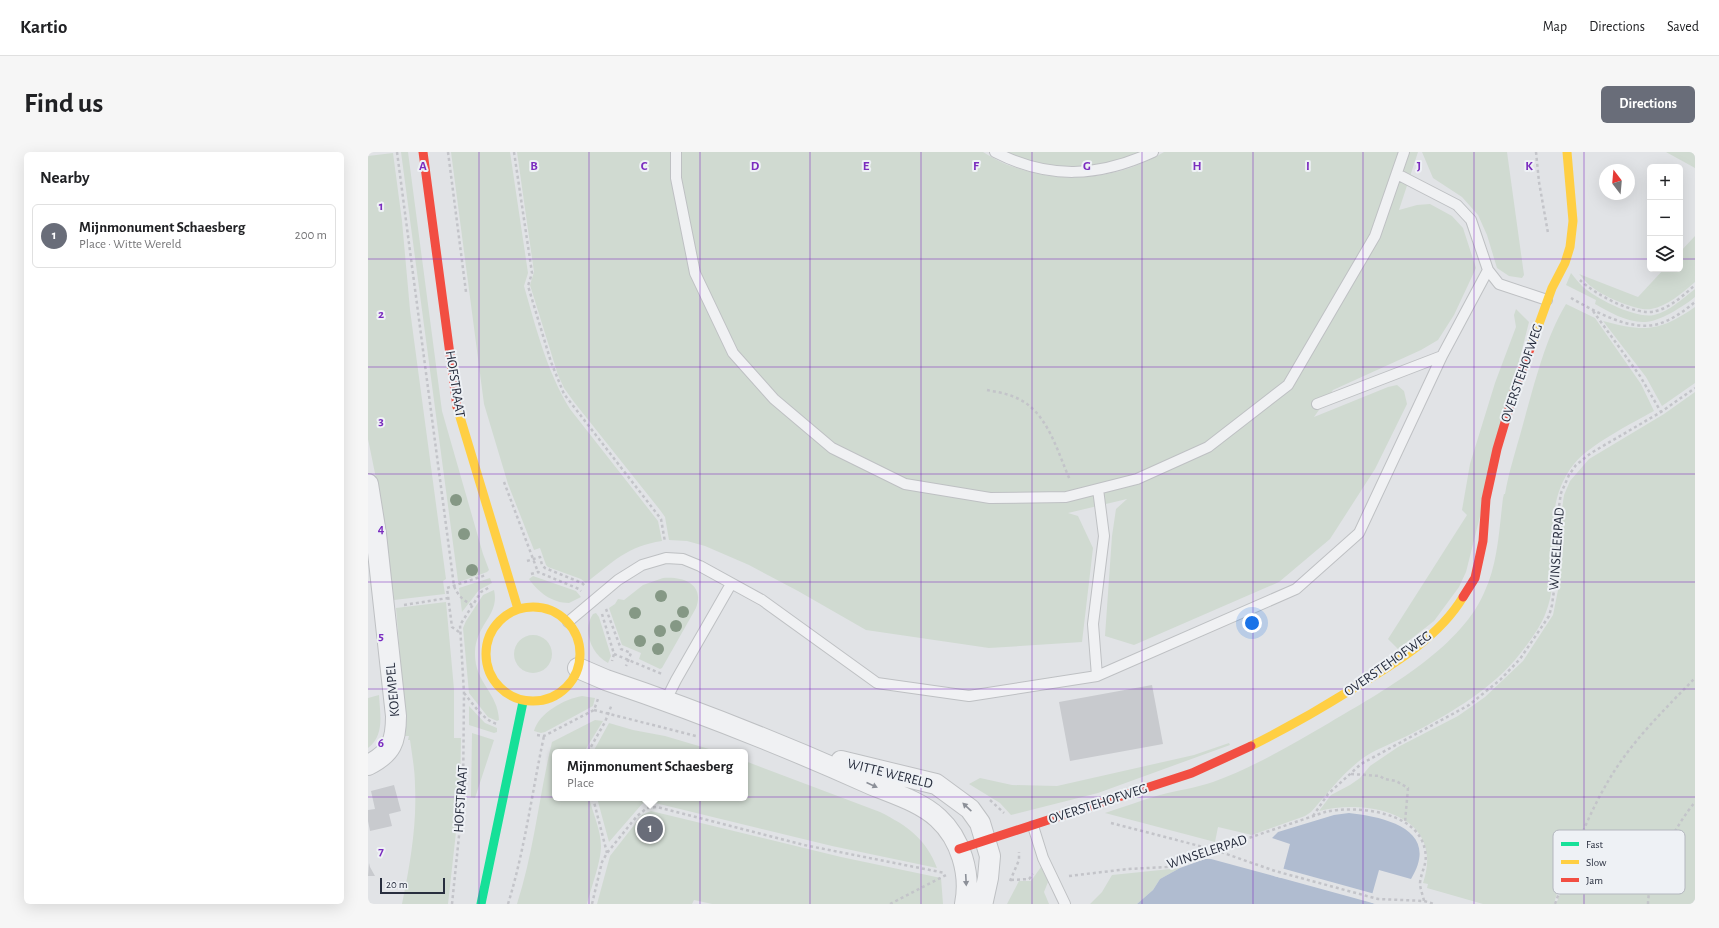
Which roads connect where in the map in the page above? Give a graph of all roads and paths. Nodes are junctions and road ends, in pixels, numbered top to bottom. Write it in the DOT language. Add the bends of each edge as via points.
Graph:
graph roads {
  1 [pos="397,152"];
  2 [pos="424,152"];
  3 [pos="448,152"];
  4 [pos="514,152"];
  5 [pos="676,152"];
  6 [pos="995,152"];
  7 [pos="1153,152"];
  8 [pos="1404,152"];
  9 [pos="1536,152"];
  10 [pos="1567,152"];
  11 [pos="1397,174"];
  12 [pos="1548,236"];
  13 [pos="1565,264"];
  14 [pos="1488,270"];
  15 [pos="1695,286"];
  16 [pos="1568,296"];
  17 [pos="466,298"];
  18 [pos="1547,300"];
  19 [pos="1695,302"];
  20 [pos="1593,310"];
  21 [pos="1442,356"];
  22 [pos="1695,388"];
  23 [pos="987,390"];
  24 [pos="1317,404"];
  25 [pos="1661,412"];
  26 [pos="501,475"];
  27 [pos="368,484"];
  28 [pos="1098,489"];
  29 [pos="1076,494"];
  30 [pos="666,558"];
  31 [pos="538,572"];
  32 [pos="732,584"];
  33 [pos="454,586"];
  34 [pos="448,598"];
  35 [pos="412,604"];
  36 [pos="518,609"];
  37 [pos="568,622"];
  38 [pos="459,632"];
  39 [pos="578,668"];
  40 [pos="1097,676"];
  41 [pos="1695,678"];
  42 [pos="523,702"];
  43 [pos="665,702"];
  44 [pos="702,738"];
  45 [pos="798,751"];
  46 [pos="368,765"];
  47 [pos="1351,774"];
  48 [pos="594,801"];
  49 [pos="1695,802"];
  50 [pos="1313,816"];
  51 [pos="1109,822"];
  52 [pos="1405,823"];
  53 [pos="1033,826"];
  54 [pos="1584,830"];
  55 [pos="1675,830"];
  56 [pos="986,840"];
  57 [pos="959,849"];
  58 [pos="1215,850"];
  59 [pos="607,853"];
  60 [pos="1016,868"];
  61 [pos="1050,876"];
  62 [pos="1017,879"];
  63 [pos="1559,894"];
  64 [pos="1424,901"];
  65 [pos="452,904"];
  66 [pos="481,904"];
  67 [pos="508,904"];
  68 [pos="592,904"];
  69 [pos="890,904"];
  70 [pos="964,904"];
  71 [pos="981,904"];
  72 [pos="1065,904"];
  73 [pos="1434,904"];
  74 [pos="1555,904"];
  1 -- 33 [label="path"];
  2 -- 36 [label="street, HOFSTRAAT" via="457,408"];
  3 -- 17 [label="path"];
  4 -- 30 [label="path" via="532,273 528,286 556,376 564,394 578,413 661,518"];
  5 -- 29 [label="lane" via="676,178 695,273 733,353 774,399 832,448 905,484 990,498 1066,498"];
  6 -- 7 [label="lane" via="1039,170 1072,173 1132,162"];
  8 -- 11 [label="lane"];
  9 -- 12 [label="path"];
  10 -- 13 [label="street, OVERSTEHOFWEG" via="1573,221"];
  11 -- 14 [label="lane" via="1457,205 1471,220"];
  11 -- 28 [label="lane" via="1375,236 1288,385 1208,447 1137,479"];
  13 -- 15 [label="path" via="1588,288 1644,313 1667,306"];
  13 -- 18 [label="street, OVERSTEHOFWEG"];
  14 -- 18 [label="lane" via="1499,284"];
  14 -- 21 [label="lane"];
  16 -- 20 [label="path"];
  18 -- 53 [label="street, OVERSTEHOFWEG" via="1514,392 1497,449 1486,499 1483,541 1475,578 1459,604 1437,630 1379,673 1292,726 1230,757 1192,773"];
  19 -- 20 [label="path" via="1674,317 1645,326"];
  20 -- 25 [label="path" via="1640,376"];
  21 -- 24 [label="lane"];
  21 -- 40 [label="lane" via="1359,533 1296,589"];
  22 -- 25 [label="path, WINSELERPAD"];
  23 -- 29 [label="path" via="1015,397 1034,409 1045,423"];
  25 -- 47 [label="path, WINSELERPAD" via="1590,453 1569,475 1560,493 1557,568 1552,604 1548,616 1520,660 1469,705 1367,760"];
  26 -- 31 [label="path"];
  27 -- 46 [label="street, KOEMPEL" via="396,716 393,742 386,754"];
  28 -- 29 [label="lane"];
  28 -- 40 [label="lane" via="1104,536 1093,624"];
  30 -- 32 [label="lane" via="683,559"];
  30 -- 37 [label="lane" via="642,565 618,580"];
  32 -- 40 [label="lane" via="762,600 877,683 969,696"];
  32 -- 43 [label="lane"];
  33 -- 34 [label="path" via="447,588"];
  33 -- 38 [label="path" via="463,600 472,605 460,625"];
  34 -- 35 [label="path"];
  34 -- 38 [label="path" via="452,627"];
  36 -- 37 [label="street" via="546,609"];
  36 -- 42 [label="street" via="504,616 493,628 486,642 485,657 488,673 496,686"];
  37 -- 39 [label="street" via="578,638"];
  38 -- 65 [label="path, HOFSTRAAT" via="464,693 463,797"];
  39 -- 42 [label="street" via="572,681 563,691 537,702"];
  39 -- 43 [label="street, WITTE WERELD"];
  41 -- 54 [label="path" via="1615,769"];
  42 -- 66 [label="street"];
  43 -- 45 [label="street, WITTE WERELD"];
  44 -- 67 [label="path" via="594,710 544,736 525,835"];
  56 -- 45 [label="street, WITTE WERELD, one-way" via="980,823 970,808 936,784"];
  45 -- 57 [label="street, WITTE WERELD, one-way" via="917,804 938,817"];
  47 -- 50 [label="path, WINSELERPAD" via="1328,794"];
  47 -- 52 [label="path" via="1380,776 1408,788"];
  48 -- 59 [label="path"];
  49 -- 55 [label="path"];
  50 -- 52 [label="path, WINSELERPAD" via="1340,809 1363,809"];
  50 -- 58 [label="path, WINSELERPAD"];
  51 -- 58 [label="path"];
  52 -- 64 [label="path, WINSELERPAD" via="1418,834 1425,848 1426,865 1420,882"];
  53 -- 56 [label="street, OVERSTEHOFWEG"];
  53 -- 61 [label="lane"];
  56 -- 57 [label="street, OVERSTEHOFWEG"];
  56 -- 71 [label="street, WITTE WERELD" via="990,856 988,878"];
  57 -- 70 [label="street, WITTE WERELD, one-way" via="966,876"];
  58 -- 61 [label="path, WINSELERPAD" via="1167,867"];
  58 -- 64 [label="path" via="1275,871 1378,899"];
  59 -- 68 [label="path" via="599,871"];
  59 -- 69 [label="path" via="642,811 656,807 804,844 948,874"];
  60 -- 62 [label="path" via="1011,880"];
  61 -- 72 [label="lane"];
  63 -- 74 [label="path"];
  64 -- 73 [label="path"];
}
